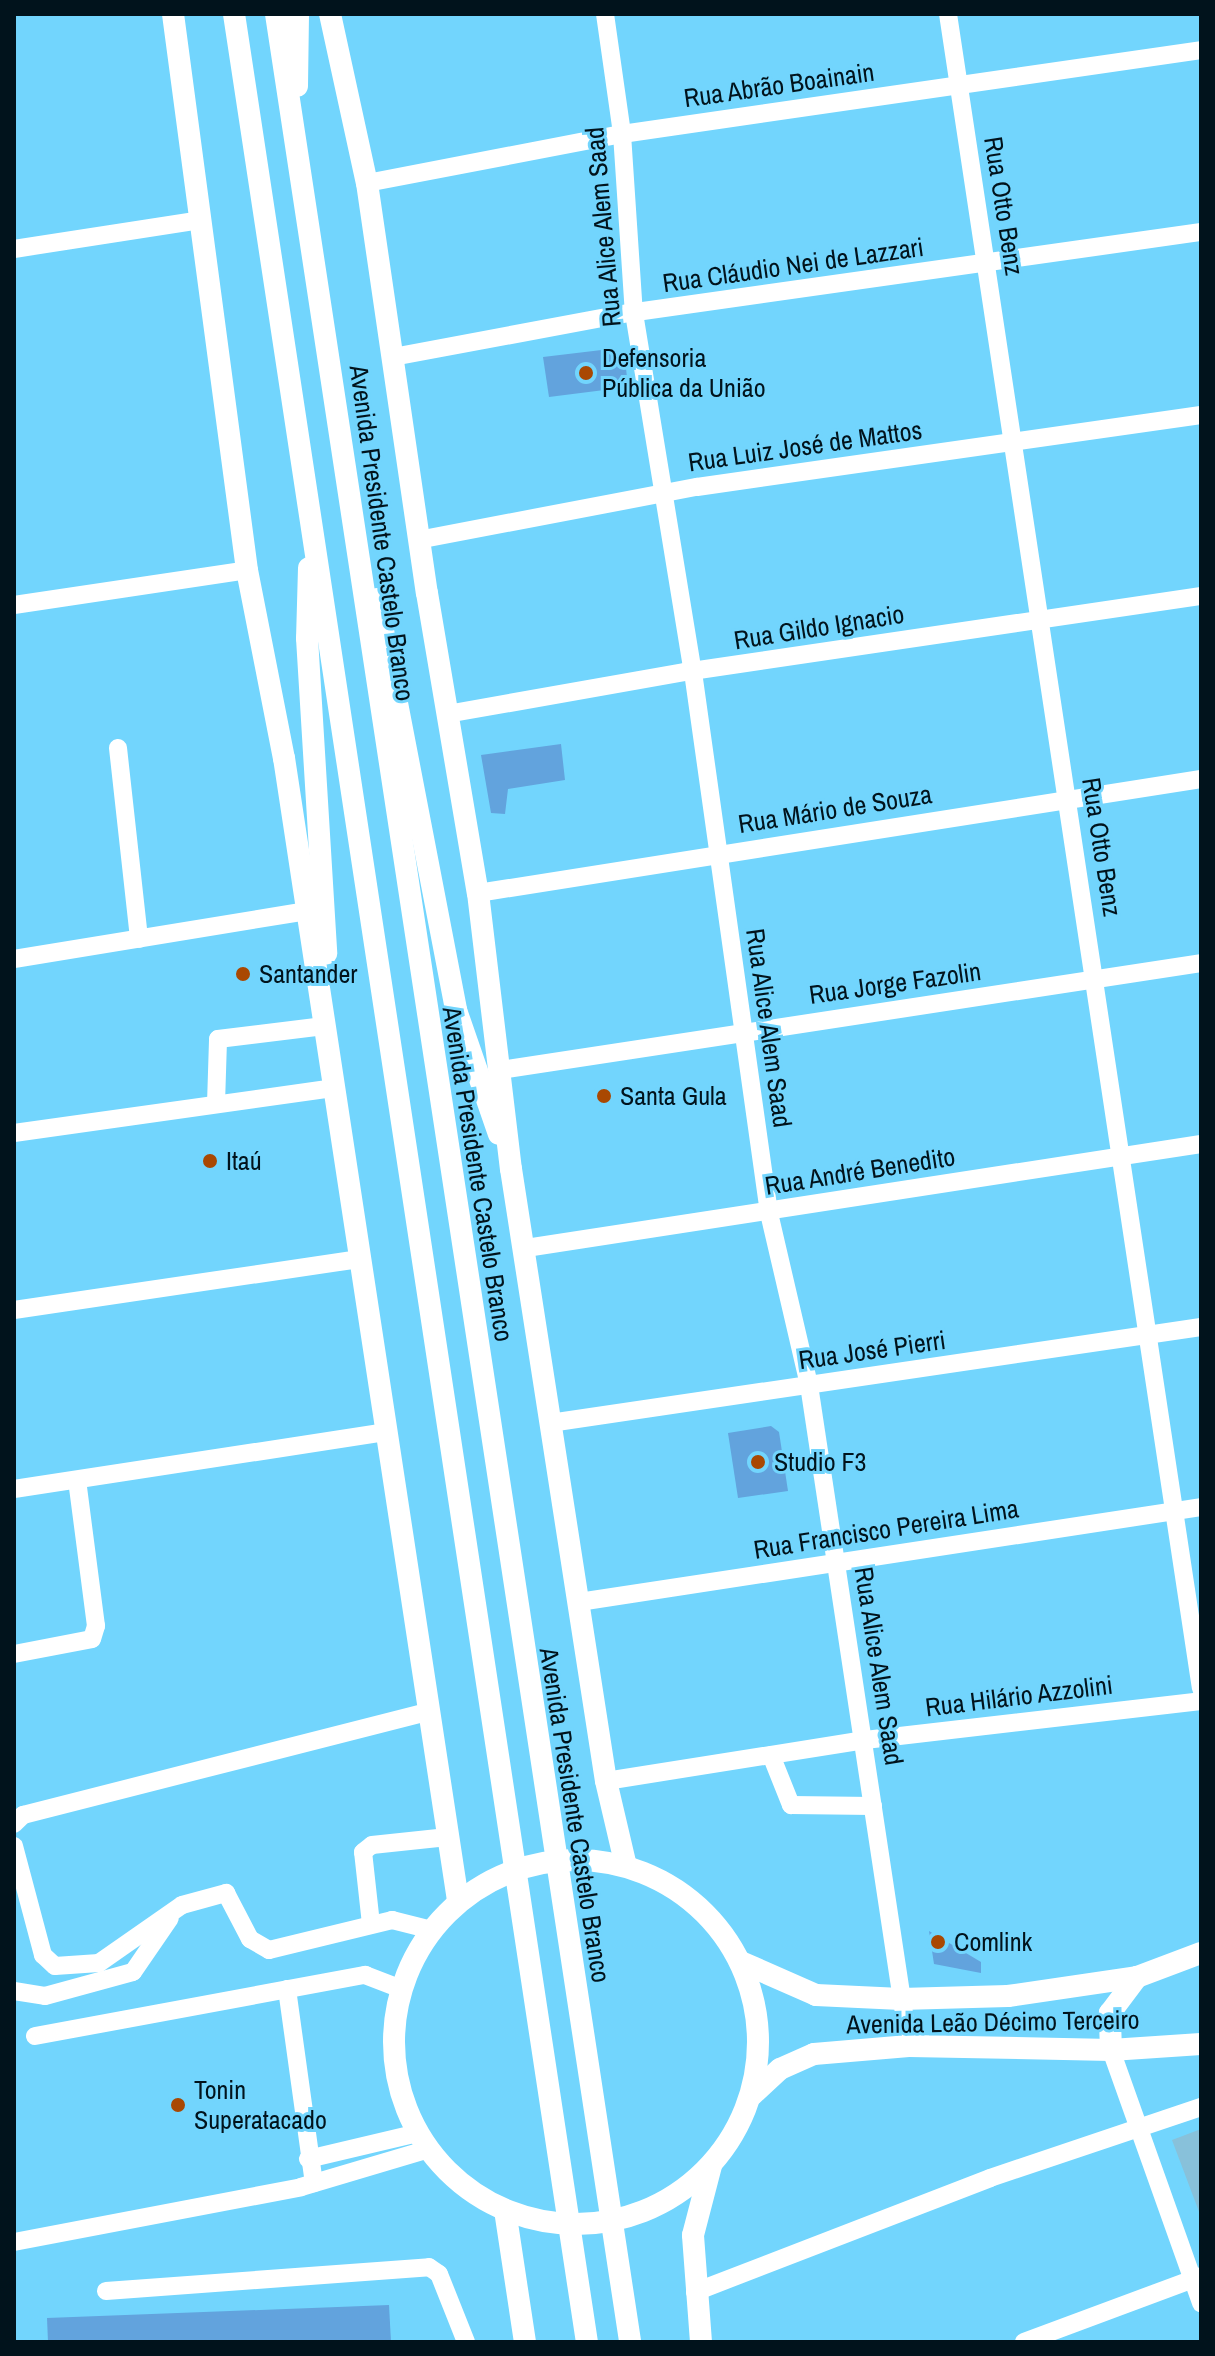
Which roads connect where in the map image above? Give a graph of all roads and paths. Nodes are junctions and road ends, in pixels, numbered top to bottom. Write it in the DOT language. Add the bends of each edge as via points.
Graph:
graph roads {
  1 [pos="173,14"];
  2 [pos="232,14"];
  3 [pos="276,14"];
  4 [pos="298,14"];
  5 [pos="330,14"];
  6 [pos="605,14"];
  7 [pos="948,14"];
  8 [pos="1201,50"];
  9 [pos="959,85"];
  10 [pos="622,134"];
  11 [pos="295,139"];
  12 [pos="367,183"];
  13 [pos="202,220"];
  14 [pos="1201,232"];
  15 [pos="14,249"];
  16 [pos="987,265"];
  17 [pos="634,313"];
  18 [pos="393,357"];
  19 [pos="1201,415"];
  20 [pos="1014,443"];
  21 [pos="342,457"];
  22 [pos="662,493"];
  23 [pos="310,506"];
  24 [pos="418,540"];
  25 [pos="247,570"];
  26 [pos="1201,596"];
  27 [pos="14,605"];
  28 [pos="1041,618"];
  29 [pos="693,672"];
  30 [pos="447,714"];
  31 [pos="118,748"];
  32 [pos="1201,779"];
  33 [pos="1068,799"];
  34 [pos="718,854"];
  35 [pos="478,893"];
  36 [pos="307,911"];
  37 [pos="139,939"];
  38 [pos="14,959"];
  39 [pos="1201,963"];
  40 [pos="1096,980"];
  41 [pos="323,1022"];
  42 [pos="743,1032"];
  43 [pos="501,1070"];
  44 [pos="333,1088"];
  45 [pos="216,1104"];
  46 [pos="14,1133"];
  47 [pos="1201,1144"];
  48 [pos="1123,1157"];
  49 [pos="511,1169"];
  50 [pos="769,1213"];
  51 [pos="526,1248"];
  52 [pos="361,1259"];
  53 [pos="14,1310"];
  54 [pos="1201,1327"];
  55 [pos="1150,1335"];
  56 [pos="809,1385"];
  57 [pos="550,1423"];
  58 [pos="387,1432"];
  59 [pos="77,1480"];
  60 [pos="14,1489"];
  61 [pos="1201,1507"];
  62 [pos="1177,1510"];
  63 [pos="836,1563"];
  64 [pos="579,1602"];
  65 [pos="14,1654"];
  66 [pos="1201,1688"];
  67 [pos="1201,1701"];
  68 [pos="430,1711"];
  69 [pos="865,1740"];
  70 [pos="771,1755"];
  71 [pos="606,1781"];
  72 [pos="873,1806"];
  73 [pos="14,1824"];
  74 [pos="448,1837"];
  75 [pos="14,1846"];
  76 [pos="617,1863"];
  77 [pos="458,1901"];
  78 [pos="171,1914"];
  79 [pos="371,1924"];
  80 [pos="432,1930"];
  81 [pos="1201,1953"];
  82 [pos="741,1962"];
  83 [pos="1137,1977"];
  84 [pos="287,1989"];
  85 [pos="401,1989"];
  86 [pos="14,1991"];
  87 [pos="901,1999"];
  88 [pos="35,2036"];
  89 [pos="1201,2044"];
  90 [pos="909,2046"];
  91 [pos="1111,2050"];
  92 [pos="752,2095"];
  93 [pos="1201,2107"];
  94 [pos="1139,2124"];
  95 [pos="423,2141"];
  96 [pos="308,2159"];
  97 [pos="711,2166"];
  98 [pos="314,2183"];
  99 [pos="515,2214"];
  100 [pos="14,2242"];
  101 [pos="1197,2278"];
  102 [pos="106,2291"];
  103 [pos="695,2292"];
  104 [pos="1201,2303"];
  105 [pos="466,2342"];
  106 [pos="525,2342"];
  107 [pos="587,2342"];
  108 [pos="630,2342"];
  109 [pos="701,2342"];
  110 [pos="1024,2342"];
  1 -- 13 [label="main road"];
  2 -- 23 [label="main road"];
  3 -- 11 [label="main road, Avenida Presidente Castelo Branco"];
  4 -- 11 [label="main road"];
  5 -- 12 [label="main road, Avenida Presidente Castelo Branco"];
  6 -- 10 [label="street, Rua Alice Alem Saad"];
  7 -- 9 [label="street, Rua Otto Benz"];
  8 -- 9 [label="street, Rua Abrão Boainain"];
  9 -- 10 [label="street, Rua Abrão Boainain"];
  9 -- 16 [label="street, Rua Otto Benz"];
  10 -- 12 [label="street, Rua Abrão Boainain"];
  10 -- 17 [label="street, Rua Alice Alem Saad"];
  11 -- 21 [label="main road, Avenida Presidente Castelo Branco"];
  12 -- 18 [label="main road, Avenida Presidente Castelo Branco"];
  13 -- 15 [label="street"];
  13 -- 25 [label="main road"];
  14 -- 16 [label="street, Rua Cláudio Nei de Lazzari"];
  16 -- 17 [label="street, Rua Cláudio Nei de Lazzari"];
  16 -- 20 [label="street, Rua Otto Benz"];
  17 -- 18 [label="street, Rua Cláudio Nei de Lazzari"];
  17 -- 22 [label="street, Rua Alice Alem Saad"];
  18 -- 24 [label="main road, Avenida Presidente Castelo Branco"];
  19 -- 20 [label="street, Rua Luiz José de Mattos"];
  20 -- 22 [label="street, Rua Luiz José de Mattos"];
  20 -- 28 [label="street, Rua Otto Benz"];
  21 -- 49 [label="main road" via="391,657 456,1010"];
  21 -- 108 [label="main road, Avenida Presidente Castelo Branco"];
  22 -- 24 [label="street, Rua Luiz José de Mattos"];
  22 -- 29 [label="street, Rua Alice Alem Saad"];
  23 -- 41 [label="main road" via="307,638 328,975"];
  23 -- 107 [label="main road"];
  24 -- 30 [label="main road, Avenida Presidente Castelo Branco"];
  25 -- 27 [label="street"];
  25 -- 36 [label="main road"];
  26 -- 28 [label="street, Rua Gildo Ignacio"];
  28 -- 29 [label="street, Rua Gildo Ignacio"];
  28 -- 33 [label="street, Rua Otto Benz"];
  29 -- 30 [label="street, Rua Gildo Ignacio"];
  29 -- 34 [label="street, Rua Alice Alem Saad"];
  30 -- 35 [label="main road, Avenida Presidente Castelo Branco"];
  31 -- 37 [label="street"];
  32 -- 33 [label="street, Rua Mário de Souza"];
  33 -- 34 [label="street, Rua Mário de Souza"];
  33 -- 40 [label="street, Rua Otto Benz"];
  34 -- 35 [label="street, Rua Mário de Souza"];
  34 -- 42 [label="street, Rua Alice Alem Saad"];
  35 -- 43 [label="main road, Avenida Presidente Castelo Branco"];
  36 -- 37 [label="street"];
  36 -- 41 [label="main road"];
  37 -- 38 [label="street"];
  39 -- 40 [label="street, Rua Jorge Fazolin"];
  40 -- 42 [label="street, Rua Jorge Fazolin"];
  40 -- 48 [label="street, Rua Otto Benz"];
  41 -- 44 [label="main road"];
  41 -- 45 [label="street" via="218,1039"];
  42 -- 43 [label="street, Rua Jorge Fazolin"];
  42 -- 50 [label="street, Rua Alice Alem Saad"];
  43 -- 49 [label="main road, Avenida Presidente Castelo Branco"];
  44 -- 45 [label="street"];
  44 -- 52 [label="main road"];
  45 -- 46 [label="street"];
  47 -- 48 [label="street, Rua André Benedito"];
  48 -- 50 [label="street, Rua André Benedito"];
  48 -- 55 [label="street, Rua Otto Benz"];
  49 -- 51 [label="main road, Avenida Presidente Castelo Branco"];
  50 -- 51 [label="street, Rua André Benedito"];
  50 -- 56 [label="street, Rua Alice Alem Saad"];
  51 -- 57 [label="main road, Avenida Presidente Castelo Branco"];
  52 -- 53 [label="street"];
  52 -- 58 [label="main road"];
  54 -- 55 [label="street, Rua José Pierri"];
  55 -- 56 [label="street, Rua José Pierri"];
  55 -- 62 [label="street, Rua Otto Benz"];
  56 -- 57 [label="street, Rua José Pierri"];
  56 -- 63 [label="street, Rua Alice Alem Saad"];
  57 -- 64 [label="main road, Avenida Presidente Castelo Branco"];
  58 -- 59 [label="street"];
  58 -- 68 [label="main road"];
  59 -- 60 [label="street"];
  59 -- 65 [label="street" via="96,1626 92,1639"];
  61 -- 62 [label="street, Rua Francisco Pereira Lima"];
  62 -- 63 [label="street, Rua Francisco Pereira Lima"];
  62 -- 66 [label="street, Rua Otto Benz"];
  63 -- 64 [label="street, Rua Francisco Pereira Lima"];
  63 -- 69 [label="street, Rua Alice Alem Saad"];
  64 -- 71 [label="main road, Avenida Presidente Castelo Branco"];
  67 -- 69 [label="street, Rua Hilário Azzolini"];
  68 -- 73 [label="street" via="23,1815"];
  68 -- 74 [label="main road"];
  69 -- 70 [label="street, Rua Hilário Azzolini"];
  69 -- 72 [label="street, Rua Alice Alem Saad"];
  70 -- 71 [label="street, Rua Hilário Azzolini"];
  70 -- 72 [label="street" via="791,1805"];
  71 -- 76 [label="main road, Avenida Presidente Castelo Branco"];
  72 -- 87 [label="street, Rua Alice Alem Saad"];
  74 -- 77 [label="main road"];
  74 -- 79 [label="street" via="372,1845 363,1852"];
  75 -- 78 [label="street" via="43,1955 55,1966 99,1963"];
  76 -- 77 [label="main road" via="563,1859 519,1867"];
  76 -- 82 [label="main road" via="673,1886 713,1920"];
  77 -- 80 [label="main road"];
  78 -- 79 [label="street" via="182,1905 226,1893 250,1939 269,1950"];
  78 -- 86 [label="street" via="133,1972 45,1996"];
  79 -- 80 [label="street" via="392,1920"];
  80 -- 85 [label="main road"];
  81 -- 83 [label="main road, Avenida Leão Décimo Terceiro"];
  82 -- 87 [label="main road, Avenida Leão Décimo Terceiro" via="816,1995"];
  82 -- 92 [label="main road" via="759,2028"];
  83 -- 87 [label="main road, Avenida Leão Décimo Terceiro" via="1008,1996"];
  83 -- 91 [label="main road" via="1110,2013"];
  84 -- 85 [label="street" via="365,1975"];
  84 -- 88 [label="street"];
  84 -- 96 [label="street"];
  85 -- 95 [label="main road" via="394,2063"];
  87 -- 90 [label="street, Rua Alice Alem Saad"];
  89 -- 91 [label="main road, Avenida Leão Décimo Terceiro"];
  90 -- 91 [label="main road, Avenida Leão Décimo Terceiro"];
  90 -- 92 [label="main road, Avenida Leão Décimo Terceiro" via="797,2059"];
  91 -- 94 [label="street"];
  92 -- 97 [label="main road"];
  93 -- 94 [label="street"];
  94 -- 101 [label="street"];
  94 -- 103 [label="street"];
  95 -- 96 [label="street"];
  95 -- 98 [label="street"];
  95 -- 99 [label="main road" via="463,2185"];
  96 -- 98 [label="street"];
  97 -- 99 [label="main road" via="657,2206 592,2224"];
  97 -- 103 [label="main road" via="693,2235"];
  98 -- 100 [label="street"];
  99 -- 106 [label="main road"];
  101 -- 104 [label="street"];
  101 -- 110 [label="street"];
  102 -- 105 [label="street" via="429,2267 439,2274"];
  103 -- 109 [label="main road"];
}
